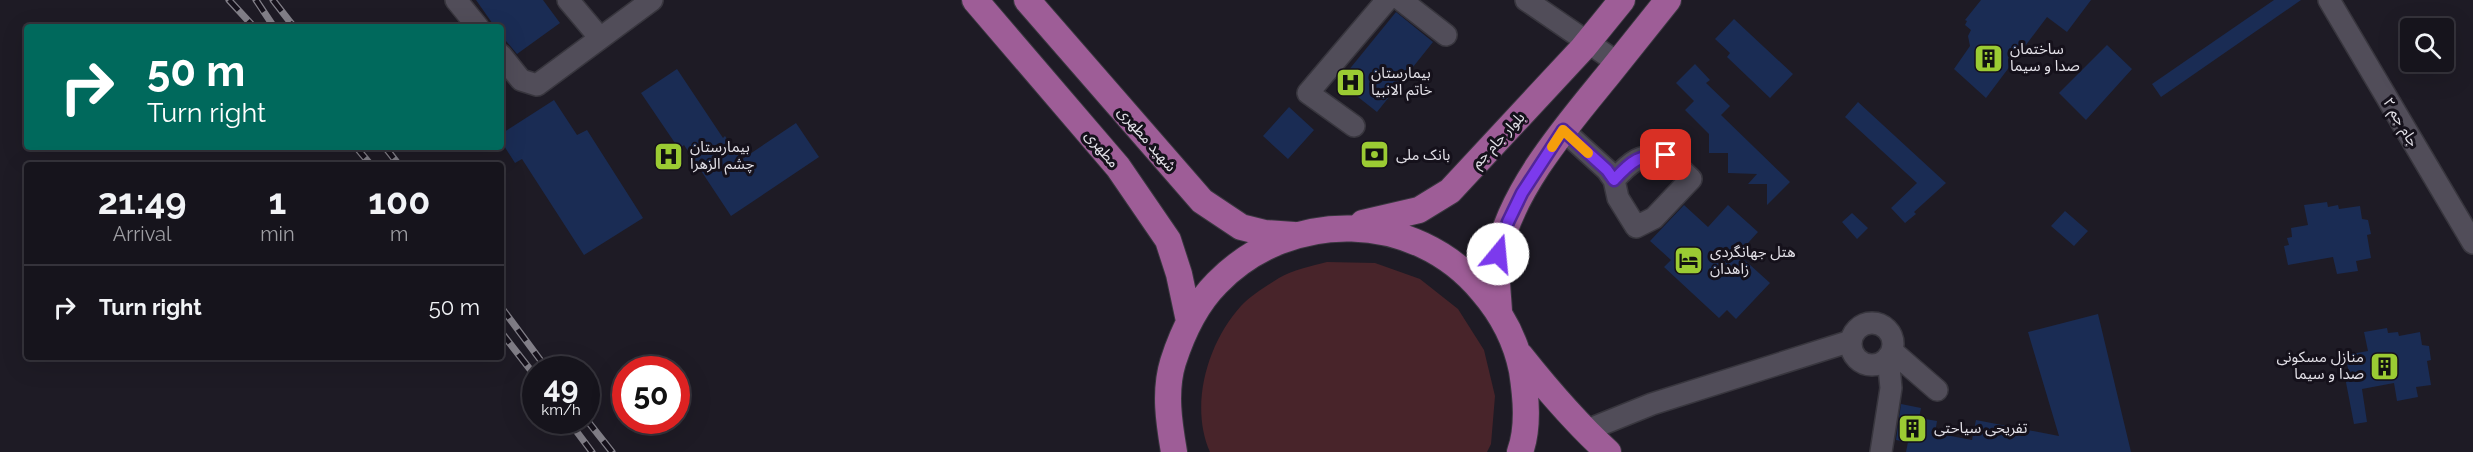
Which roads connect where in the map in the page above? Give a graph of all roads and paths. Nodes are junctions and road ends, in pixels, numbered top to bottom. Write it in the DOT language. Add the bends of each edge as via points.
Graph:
graph roads {
  1 [pos="456,0"];
  2 [pos="568,0"];
  3 [pos="652,0"];
  4 [pos="975,0"];
  5 [pos="1387,0"];
  6 [pos="1401,0"];
  7 [pos="1526,0"];
  8 [pos="1622,0"];
  9 [pos="1668,0"];
  10 [pos="2329,0"];
  11 [pos="1035,2"];
  12 [pos="476,24"];
  13 [pos="1446,35"];
  14 [pos="600,38"];
  15 [pos="1589,41"];
  16 [pos="504,59"];
  17 [pos="1618,63"];
  18 [pos="1354,126"];
  19 [pos="1563,130"];
  20 [pos="1614,180"];
  21 [pos="1340,227"];
  22 [pos="1294,235"];
  23 [pos="2473,243"];
  24 [pos="1499,311"];
  25 [pos="1189,321"];
  26 [pos="1851,341"];
  27 [pos="1518,353"];
  28 [pos="1890,354"];
  29 [pos="1937,390"];
  30 [pos="1584,430"];
  31 [pos="1174,452"];
  32 [pos="1520,452"];
  33 [pos="1608,452"];
  34 [pos="1881,452"];
  1 -- 12 [label="street"];
  2 -- 14 [label="street"];
  3 -- 14 [label="street"];
  4 -- 25 [label="main road, مطهری" via="1118,167 1168,240"];
  5 -- 18 [label="street" via="1308,93"];
  6 -- 13 [label="street"];
  7 -- 15 [label="street"];
  8 -- 15 [label="main road, بلوار جام جم"];
  9 -- 17 [label="main road"];
  10 -- 23 [label="street, جام جم ۲"];
  11 -- 22 [label="main road, شهید مطهری" via="1202,201 1241,227"];
  14 -- 16 [label="street" via="537,86 521,80"];
  15 -- 17 [label="street"];
  15 -- 21 [label="main road, بلوار جام جم" via="1450,191 1419,210"];
  17 -- 19 [label="main road"];
  19 -- 20 [label="street"];
  19 -- 24 [label="main road" via="1508,222 1496,273"];
  21 -- 22 [label="main road"];
  21 -- 24 [label="main road" via="1387,232 1431,248 1469,275"];
  22 -- 25 [label="main road" via="1243,261 1216,284"];
  24 -- 27 [label="main road"];
  25 -- 31 [label="main road" via="1171,376 1168,410"];
  26 -- 28 [label="street" via="1854,354 1864,363 1877,364"];
  26 -- 28 [label="street" via="1862,325 1877,323 1889,330 1892,337"];
  26 -- 30 [label="street" via="1652,404"];
  27 -- 30 [label="main road"];
  27 -- 32 [label="main road" via="1526,399"];
  28 -- 29 [label="street"];
  28 -- 34 [label="street" via="1891,388"];
  30 -- 33 [label="main road"];
}
